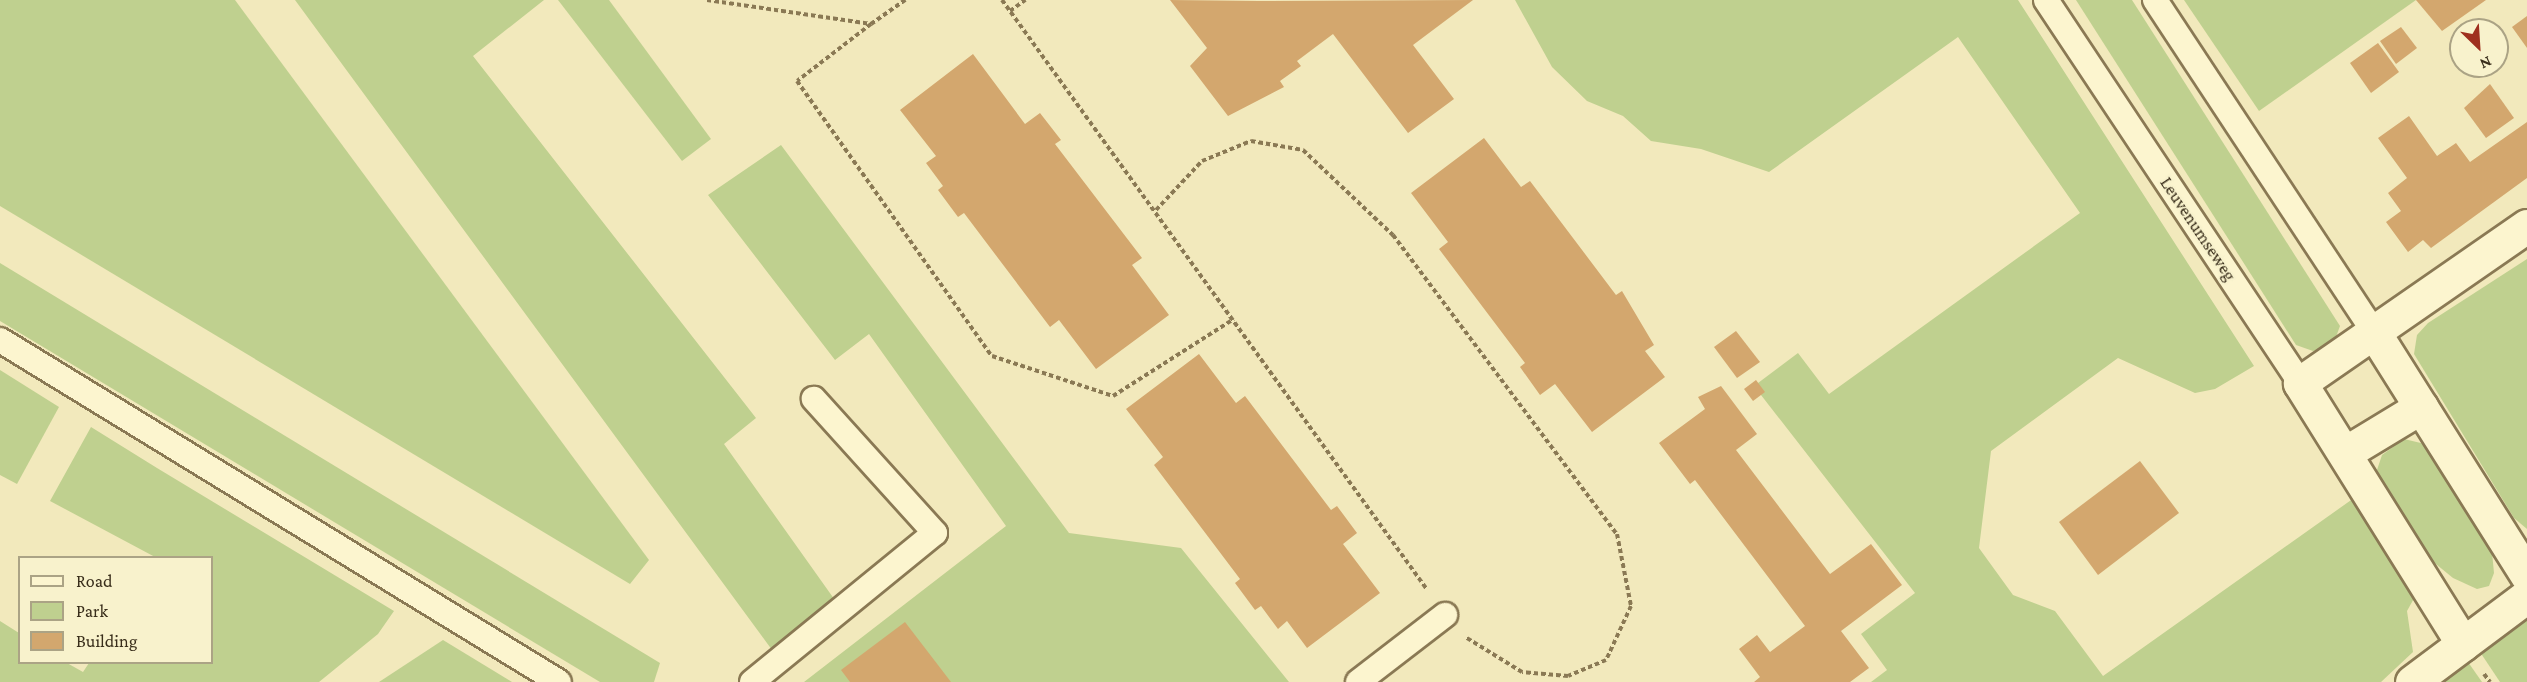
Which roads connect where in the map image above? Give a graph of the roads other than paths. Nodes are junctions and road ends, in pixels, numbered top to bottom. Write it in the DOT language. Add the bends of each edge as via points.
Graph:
graph roads {
  1 [pos="2046,0"];
  2 [pos="2155,0"];
  3 [pos="2527,226"];
  4 [pos="2375,334"];
  5 [pos="0,340"];
  6 [pos="2300,383"];
  7 [pos="814,399"];
  8 [pos="2421,407"];
  9 [pos="2345,453"];
  10 [pos="2527,575"];
  11 [pos="2527,596"];
  12 [pos="1445,615"];
  13 [pos="2463,644"];
  14 [pos="559,682"];
  15 [pos="753,682"];
  16 [pos="1358,682"];
  17 [pos="2412,682"];
  1 -- 6 [label="lane, Leuvenumseweg"];
  2 -- 4 [label="lane"];
  3 -- 4 [label="street"];
  4 -- 6 [label="street"];
  4 -- 8 [label="street"];
  5 -- 14 [label="lane"];
  6 -- 9 [label="street"];
  7 -- 15 [label="lane" via="935,533"];
  8 -- 9 [label="street"];
  8 -- 10 [label="street"];
  9 -- 13 [label="street"];
  11 -- 13 [label="street"];
  12 -- 16 [label="lane"];
  13 -- 17 [label="street"];
}
